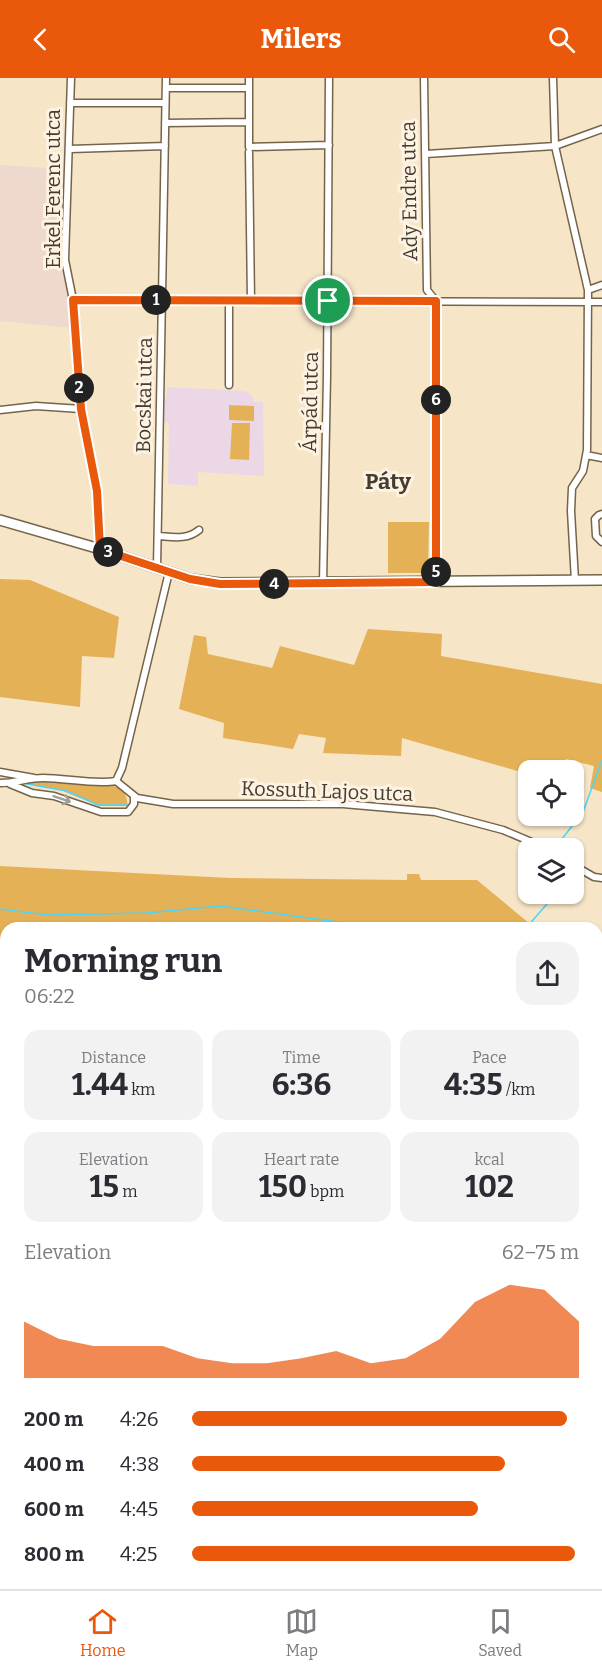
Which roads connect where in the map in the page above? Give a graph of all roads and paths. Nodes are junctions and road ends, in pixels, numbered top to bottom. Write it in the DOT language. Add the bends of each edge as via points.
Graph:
graph roads {
  1 [pos="71,78"];
  2 [pos="166,78"];
  3 [pos="249,78"];
  4 [pos="329,78"];
  5 [pos="424,78"];
  6 [pos="553,78"];
  7 [pos="166,88"];
  8 [pos="249,88"];
  9 [pos="70,103"];
  10 [pos="165,103"];
  11 [pos="249,122"];
  12 [pos="165,123"];
  13 [pos="602,129"];
  14 [pos="329,145"];
  15 [pos="165,146"];
  16 [pos="555,146"];
  17 [pos="70,149"];
  18 [pos="249,149"];
  19 [pos="426,154"];
  20 [pos="602,285"];
  21 [pos="588,290"];
  22 [pos="73,300"];
  23 [pos="163,300"];
  24 [pos="229,301"];
  25 [pos="251,301"];
  26 [pos="328,301"];
  27 [pos="436,301"];
  28 [pos="589,302"];
  29 [pos="602,302"];
  30 [pos="229,385"];
  31 [pos="81,409"];
  32 [pos="0,410"];
  33 [pos="586,455"];
  34 [pos="602,458"];
  35 [pos="602,514"];
  36 [pos="0,520"];
  37 [pos="199,530"];
  38 [pos="159,536"];
  39 [pos="602,542"];
  40 [pos="100,549"];
  41 [pos="157,568"];
  42 [pos="169,572"];
  43 [pos="602,580"];
  44 [pos="575,581"];
  45 [pos="436,582"];
  46 [pos="323,583"];
  47 [pos="0,772"];
  48 [pos="37,778"];
  49 [pos="116,781"];
  50 [pos="0,783"];
  51 [pos="10,783"];
  52 [pos="134,803"];
  53 [pos="522,838"];
  54 [pos="584,871"];
  55 [pos="594,877"];
  56 [pos="602,878"];
  57 [pos="602,885"];
  1 -- 9 [label="street, Erkel Ferenc utca"];
  2 -- 7 [label="street, Bocskai utca"];
  3 -- 8 [label="street"];
  4 -- 14 [label="street, Árpád utca"];
  5 -- 19 [label="street, Ady Endre utca"];
  6 -- 16 [label="street"];
  7 -- 8 [label="street"];
  7 -- 10 [label="street, Bocskai utca"];
  8 -- 11 [label="street"];
  9 -- 10 [label="street"];
  9 -- 17 [label="street, Erkel Ferenc utca"];
  10 -- 12 [label="street, Bocskai utca"];
  11 -- 12 [label="street"];
  11 -- 18 [label="street"];
  12 -- 15 [label="street, Bocskai utca"];
  13 -- 16 [label="street"];
  14 -- 18 [label="street"];
  14 -- 26 [label="street, Árpád utca"];
  15 -- 17 [label="street"];
  15 -- 23 [label="street, Bocskai utca"];
  16 -- 19 [label="street"];
  16 -- 21 [label="street"];
  17 -- 22 [label="street, Erkel Ferenc utca" via="65,260"];
  18 -- 25 [label="street"];
  19 -- 27 [label="street, Ady Endre utca" via="427,290"];
  20 -- 21 [label="street"];
  21 -- 28 [label="street"];
  22 -- 23 [label="street"];
  22 -- 31 [label="street, Erkel Ferenc utca"];
  23 -- 24 [label="street"];
  23 -- 38 [label="street, Bocskai utca"];
  24 -- 25 [label="street"];
  24 -- 30 [label="street"];
  25 -- 26 [label="street"];
  26 -- 27 [label="street"];
  26 -- 46 [label="street, Árpád utca"];
  27 -- 28 [label="street"];
  27 -- 45 [label="street, Ady Endre utca"];
  28 -- 29 [label="street"];
  28 -- 33 [label="street"];
  31 -- 32 [label="street" via="36,406"];
  31 -- 40 [label="street, Erkel Ferenc utca" via="97,491"];
  33 -- 34 [label="street"];
  33 -- 44 [label="street" via="583,471 572,488"];
  35 -- 39 [label="street" via="595,519 596,536"];
  36 -- 40 [label="main road"];
  37 -- 38 [label="street" via="181,538"];
  38 -- 41 [label="street, Bocskai utca"];
  40 -- 41 [label="main road"];
  41 -- 42 [label="main road"];
  42 -- 46 [label="main road" via="220,584"];
  42 -- 49 [label="street"];
  43 -- 44 [label="main road"];
  44 -- 45 [label="main road"];
  45 -- 46 [label="main road"];
  47 -- 48 [label="street, Kossuth Lajos utca"];
  48 -- 49 [label="street, Kossuth Lajos utca"];
  48 -- 51 [label="street, Kossuth Lajos utca"];
  49 -- 52 [label="street, Kossuth Lajos utca"];
  50 -- 51 [label="street, Kossuth Lajos utca"];
  51 -- 52 [label="street, Kossuth Lajos utca, one-way" via="101,812 128,812"];
  52 -- 53 [label="street, Kossuth Lajos utca" via="343,804 435,812"];
  54 -- 55 [label="street"];
  55 -- 56 [label="street"];
  55 -- 57 [label="street"];
}
